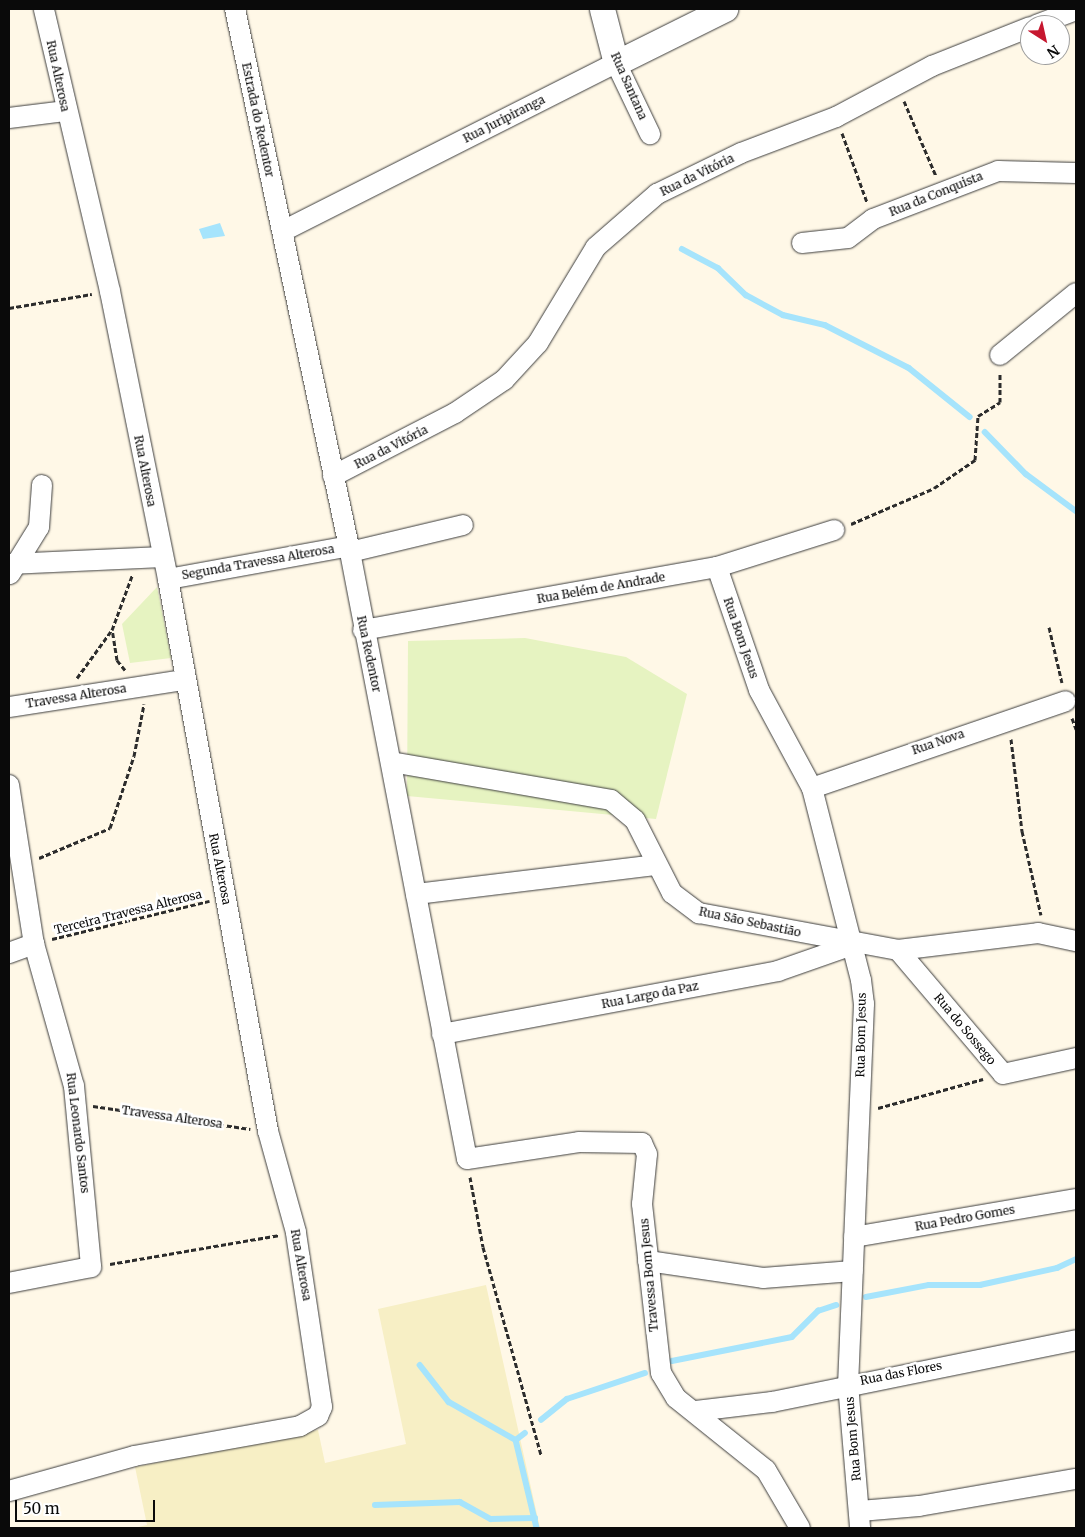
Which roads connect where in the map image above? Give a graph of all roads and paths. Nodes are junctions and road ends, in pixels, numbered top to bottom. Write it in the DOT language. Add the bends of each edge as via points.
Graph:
graph roads {
  1 [pos="44,9"];
  2 [pos="235,9"];
  3 [pos="602,9"];
  4 [pos="725,9"];
  5 [pos="1076,10"];
  6 [pos="1063,15"];
  7 [pos="1020,31"];
  8 [pos="616,63"];
  9 [pos="897,84"];
  10 [pos="65,111"];
  11 [pos="836,117"];
  12 [pos="9,118"];
  13 [pos="650,134"];
  14 [pos="1076,173"];
  15 [pos="942,191"];
  16 [pos="873,219"];
  17 [pos="283,231"];
  18 [pos="802,243"];
  19 [pos="110,291"];
  20 [pos="1076,293"];
  21 [pos="9,308"];
  22 [pos="1000,355"];
  23 [pos="333,476"];
  24 [pos="42,485"];
  25 [pos="463,525"];
  26 [pos="834,530"];
  27 [pos="350,549"];
  28 [pos="162,557"];
  29 [pos="137,559"];
  30 [pos="717,567"];
  31 [pos="11,569"];
  32 [pos="168,579"];
  33 [pos="1049,627"];
  34 [pos="112,630"];
  35 [pos="363,630"];
  36 [pos="184,680"];
  37 [pos="141,686"];
  38 [pos="63,698"];
  39 [pos="1066,701"];
  40 [pos="9,707"];
  41 [pos="1006,719"];
  42 [pos="391,762"];
  43 [pos="9,785"];
  44 [pos="812,788"];
  45 [pos="23,864"];
  46 [pos="655,865"];
  47 [pos="416,894"];
  48 [pos="225,897"];
  49 [pos="1045,934"];
  50 [pos="1076,941"];
  51 [pos="34,944"];
  52 [pos="855,944"];
  53 [pos="898,950"];
  54 [pos="9,953"];
  55 [pos="442,1034"];
  56 [pos="1076,1058"];
  57 [pos="1003,1074"];
  58 [pos="77,1103"];
  59 [pos="859,1114"];
  60 [pos="268,1131"];
  61 [pos="467,1159"];
  62 [pos="1076,1199"];
  63 [pos="296,1232"];
  64 [pos="854,1238"];
  65 [pos="648,1260"];
  66 [pos="91,1267"];
  67 [pos="853,1271"];
  68 [pos="9,1283"];
  69 [pos="1076,1340"];
  70 [pos="848,1384"];
  71 [pos="696,1411"];
  72 [pos="541,1456"];
  73 [pos="1076,1478"];
  74 [pos="9,1491"];
  75 [pos="860,1520"];
  76 [pos="800,1528"];
  1 -- 10 [label="street, Rua Alterosa"];
  2 -- 17 [label="street, Estrada do Redentor"];
  3 -- 8 [label="street, Rua Santana"];
  4 -- 8 [label="street, Rua Juripiranga"];
  5 -- 6 [label="street"];
  7 -- 9 [label="street, Rua da Vitória" via="932,66"];
  8 -- 13 [label="street, Rua Santana"];
  8 -- 17 [label="street, Rua Juripiranga"];
  9 -- 11 [label="street, Rua da Vitória"];
  9 -- 15 [label="path"];
  10 -- 12 [label="street"];
  10 -- 19 [label="street, Rua Alterosa"];
  11 -- 16 [label="path"];
  11 -- 23 [label="street, Rua da Vitória" via="741,153 658,194 596,247 538,343 504,380 455,413"];
  14 -- 15 [label="street, Rua da Conquista" via="998,171"];
  15 -- 16 [label="street, Rua da Conquista"];
  16 -- 18 [label="street, Rua da Conquista" via="836,242"];
  17 -- 23 [label="street, Rua Redentor"];
  19 -- 21 [label="path"];
  19 -- 28 [label="street, Rua Alterosa"];
  20 -- 22 [label="street"];
  22 -- 26 [label="path" via="1000,402 978,416 975,460 934,488"];
  23 -- 27 [label="street, Rua Redentor"];
  24 -- 31 [label="street" via="39,527"];
  25 -- 27 [label="street, Segunda Travessa Alterosa"];
  26 -- 30 [label="street, Rua Belém de Andrade"];
  27 -- 32 [label="street, Segunda Travessa Alterosa"];
  27 -- 35 [label="street, Rua Redentor"];
  28 -- 29 [label="street"];
  28 -- 32 [label="street, Rua Alterosa"];
  29 -- 31 [label="street"];
  29 -- 34 [label="path"];
  30 -- 35 [label="street, Rua Belém de Andrade"];
  30 -- 44 [label="street, Rua Bom Jesus" via="759,690"];
  32 -- 36 [label="street, Rua Alterosa"];
  33 -- 39 [label="path"];
  34 -- 37 [label="path" via="116,660"];
  34 -- 38 [label="path"];
  35 -- 42 [label="street, Rua Redentor"];
  36 -- 37 [label="street"];
  36 -- 48 [label="street, Rua Alterosa"];
  37 -- 38 [label="street, Travessa Alterosa"];
  37 -- 45 [label="path, Travessa Alterosa" via="145,708 110,828"];
  38 -- 40 [label="street, Travessa Alterosa"];
  39 -- 41 [label="street, Rua Nova"];
  41 -- 44 [label="street, Rua Nova"];
  41 -- 49 [label="path" via="1022,831"];
  42 -- 46 [label="street, Rua São Sebastião" via="611,800 635,820"];
  42 -- 47 [label="street, Rua Redentor"];
  43 -- 45 [label="street, Rua Leonardo Santos"];
  44 -- 52 [label="street, Rua Bom Jesus"];
  45 -- 51 [label="street, Rua Leonardo Santos"];
  46 -- 47 [label="street"];
  46 -- 52 [label="street, Rua São Sebastião" via="672,893 699,913"];
  47 -- 55 [label="street, Rua Redentor"];
  48 -- 51 [label="path, Terceira Travessa Alterosa"];
  48 -- 60 [label="street, Rua Alterosa"];
  49 -- 50 [label="street, Rua São Sebastião"];
  49 -- 53 [label="street, Rua São Sebastião"];
  51 -- 54 [label="street"];
  51 -- 58 [label="street, Rua Leonardo Santos" via="67,1053"];
  52 -- 53 [label="street, Rua São Sebastião"];
  52 -- 55 [label="street, Rua Largo da Paz" via="807,963 746,978"];
  52 -- 59 [label="street, Rua Bom Jesus" via="864,1004"];
  53 -- 57 [label="street, Rua do Sossego"];
  55 -- 61 [label="street, Rua Redentor"];
  56 -- 57 [label="street, Rua do Sossego"];
  57 -- 59 [label="path"];
  58 -- 60 [label="path, Travessa Alterosa"];
  58 -- 66 [label="street, Rua Leonardo Santos"];
  59 -- 64 [label="street, Rua Bom Jesus"];
  60 -- 63 [label="street, Rua Alterosa"];
  61 -- 65 [label="street, Travessa Bom Jesus" via="579,1142 642,1143 647,1154 642,1204"];
  61 -- 72 [label="path" via="483,1247"];
  62 -- 64 [label="street, Rua Pedro Gomes"];
  63 -- 66 [label="path"];
  63 -- 74 [label="street, Rua Alterosa" via="322,1395 318,1416 300,1426 134,1456"];
  64 -- 67 [label="street, Rua Bom Jesus"];
  65 -- 67 [label="street" via="763,1278"];
  65 -- 71 [label="street, Travessa Bom Jesus" via="661,1373 676,1398"];
  66 -- 68 [label="street"];
  67 -- 70 [label="street, Rua Bom Jesus"];
  69 -- 70 [label="street, Rua das Flores"];
  70 -- 71 [label="street, Rua das Flores" via="772,1402"];
  70 -- 75 [label="street, Rua Bom Jesus"];
  71 -- 76 [label="street, Travessa Bom Jesus" via="766,1470"];
  73 -- 75 [label="street"];
}
